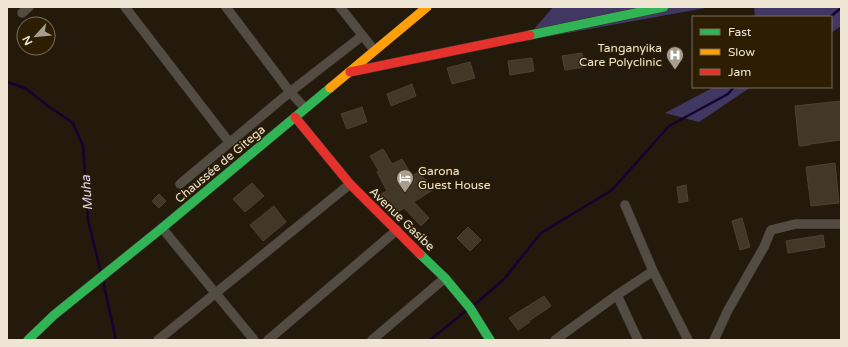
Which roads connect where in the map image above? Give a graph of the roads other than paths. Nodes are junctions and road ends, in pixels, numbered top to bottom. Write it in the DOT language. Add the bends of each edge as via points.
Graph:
graph roads {
  1 [pos="125,7"];
  2 [pos="226,7"];
  3 [pos="340,7"];
  4 [pos="427,7"];
  5 [pos="664,7"];
  6 [pos="362,36"];
  7 [pos="374,50"];
  8 [pos="350,72"];
  9 [pos="290,92"];
  10 [pos="305,108"];
  11 [pos="295,116"];
  12 [pos="229,142"];
  13 [pos="180,184"];
  14 [pos="350,184"];
  15 [pos="625,205"];
  16 [pos="841,224"];
  17 [pos="162,228"];
  18 [pos="397,230"];
  19 [pos="653,271"];
  20 [pos="445,278"];
  21 [pos="215,293"];
  22 [pos="617,295"];
  23 [pos="28,340"];
  24 [pos="158,340"];
  25 [pos="254,340"];
  26 [pos="268,340"];
  27 [pos="372,340"];
  28 [pos="490,340"];
  29 [pos="555,340"];
  30 [pos="638,340"];
  31 [pos="688,340"];
  32 [pos="714,340"];
  1 -- 12 [label="street"];
  2 -- 9 [label="street"];
  3 -- 6 [label="street"];
  4 -- 7 [label="street, Chaussée de Gitega"];
  5 -- 8 [label="street"];
  6 -- 7 [label="street"];
  6 -- 9 [label="street"];
  7 -- 8 [label="street, Chaussée de Gitega"];
  8 -- 10 [label="street, Chaussée de Gitega"];
  9 -- 10 [label="street"];
  9 -- 12 [label="street"];
  10 -- 11 [label="street, Chaussée de Gitega"];
  11 -- 14 [label="street, Avenue Gasibe"];
  11 -- 17 [label="street, Chaussée de Gitega"];
  12 -- 13 [label="street"];
  14 -- 18 [label="street, Avenue Gasibe"];
  14 -- 21 [label="street"];
  15 -- 19 [label="street"];
  16 -- 32 [label="street" via="796,224 771,230"];
  17 -- 21 [label="street"];
  17 -- 23 [label="street, Chaussée de Gitega" via="54,315"];
  18 -- 20 [label="street, Avenue Gasibe"];
  18 -- 26 [label="street"];
  19 -- 22 [label="street"];
  19 -- 31 [label="street"];
  20 -- 27 [label="street"];
  20 -- 28 [label="street, Avenue Gasibe" via="470,308"];
  21 -- 24 [label="street"];
  21 -- 25 [label="street"];
  22 -- 29 [label="street"];
  22 -- 30 [label="street"];
}
